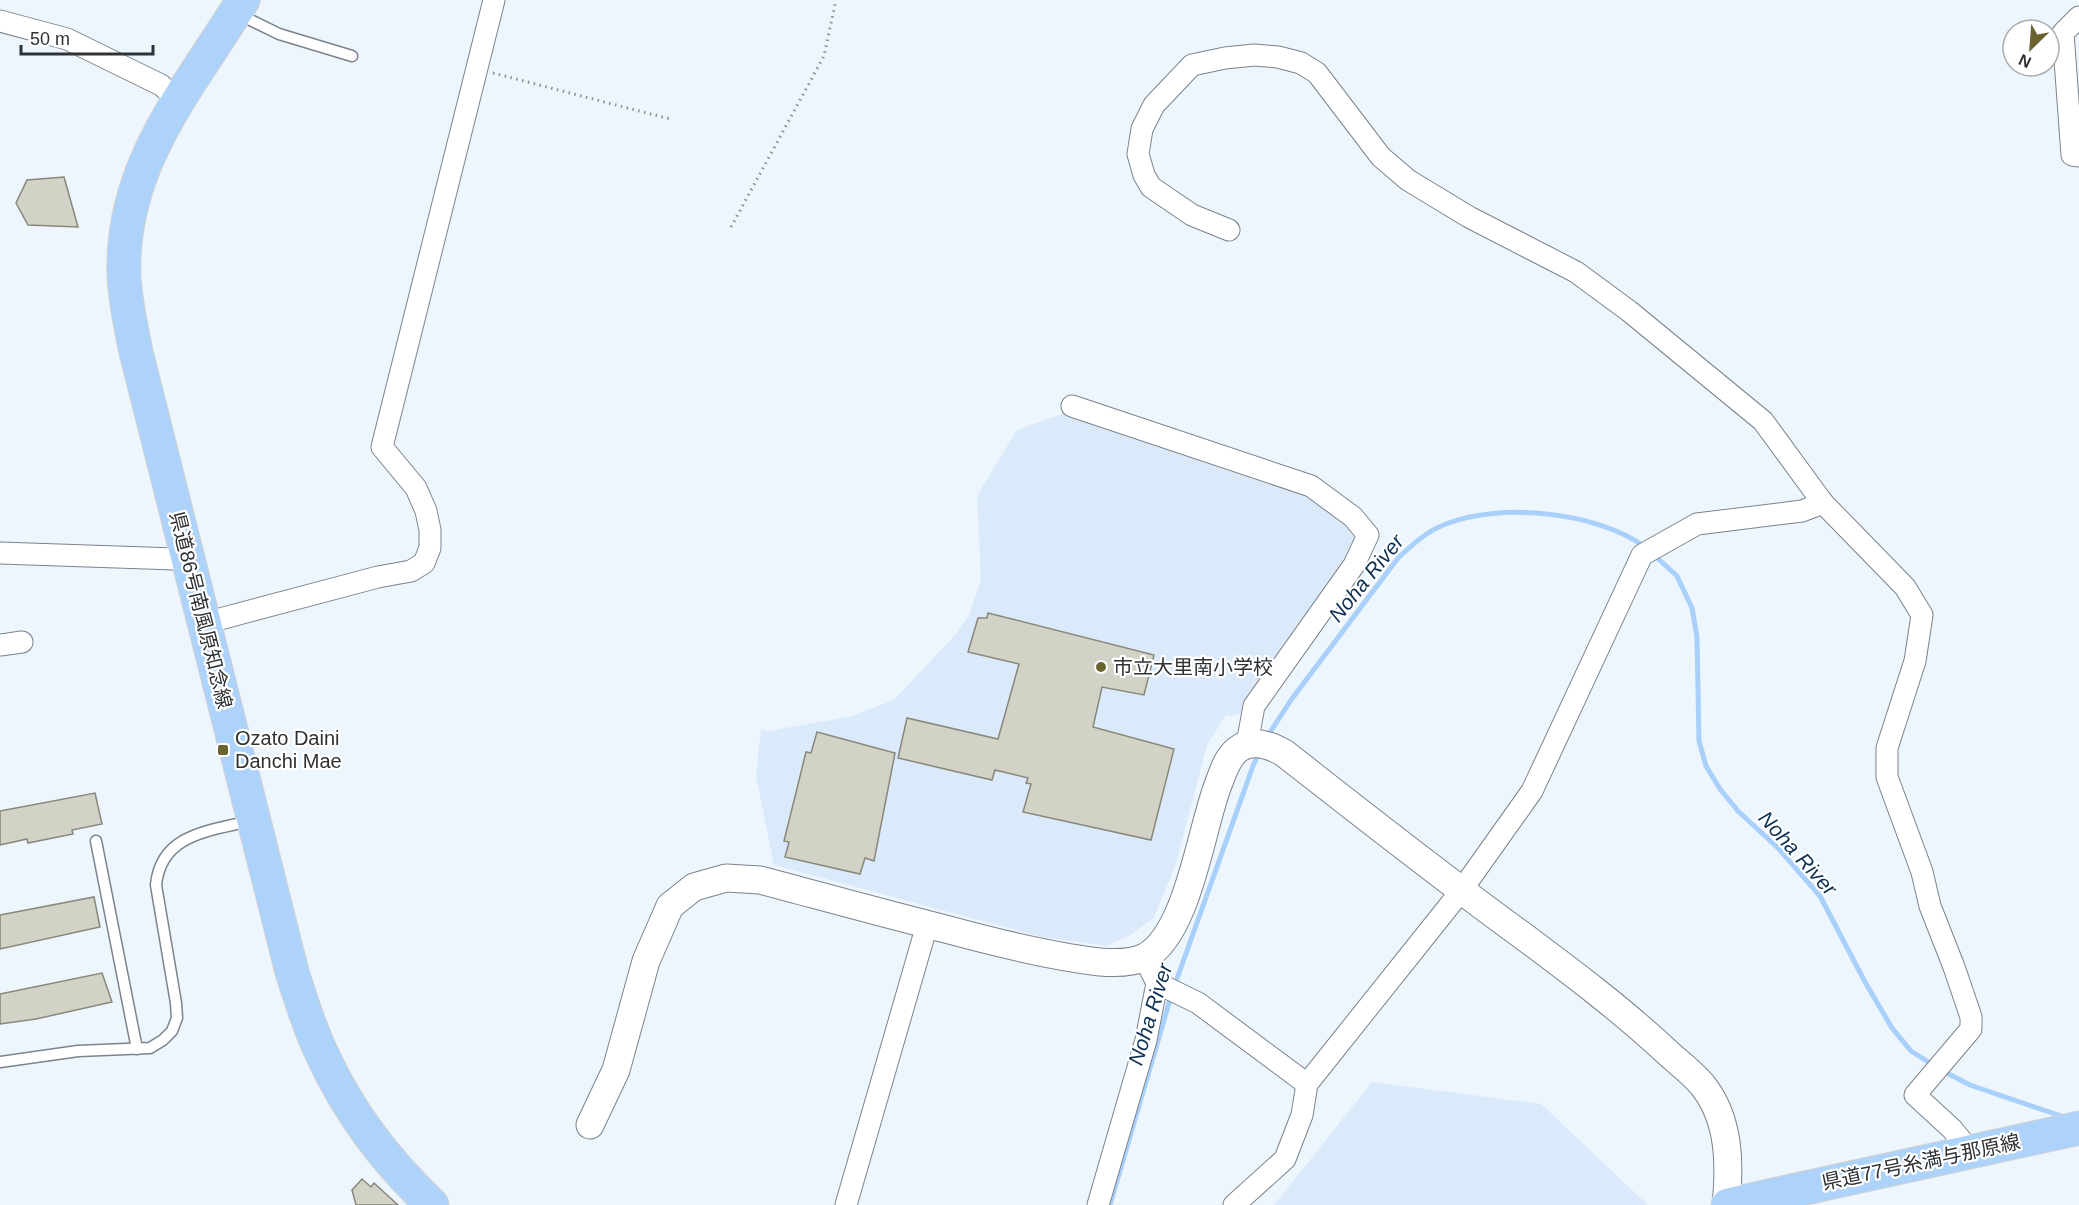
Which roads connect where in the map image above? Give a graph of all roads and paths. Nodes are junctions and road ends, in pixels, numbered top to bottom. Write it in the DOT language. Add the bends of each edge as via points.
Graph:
graph roads {
  1 [pos="494,0"];
  2 [pos="836,0"];
  3 [pos="239,6"];
  4 [pos="2079,17"];
  5 [pos="0,21"];
  6 [pos="352,57"];
  7 [pos="477,69"];
  8 [pos="178,100"];
  9 [pos="670,119"];
  10 [pos="2079,156"];
  11 [pos="730,227"];
  12 [pos="1229,230"];
  13 [pos="1072,406"];
  14 [pos="1823,503"];
  15 [pos="0,553"];
  16 [pos="189,558"];
  17 [pos="205,623"];
  18 [pos="22,642"];
  19 [pos="0,645"];
  20 [pos="1247,744"];
  21 [pos="253,821"];
  22 [pos="96,841"];
  23 [pos="1461,891"];
  24 [pos="927,925"];
  25 [pos="1144,957"];
  26 [pos="1163,987"];
  27 [pos="137,1049"];
  28 [pos="0,1062"];
  29 [pos="1308,1084"];
  30 [pos="590,1125"];
  31 [pos="2079,1128"];
  32 [pos="1962,1153"];
  33 [pos="432,1205"];
  34 [pos="846,1205"];
  35 [pos="1098,1205"];
  36 [pos="1234,1205"];
  37 [pos="1727,1205"];
  1 -- 7 [label="street"];
  2 -- 11 [label="path" via="824,56"];
  3 -- 6 [label="lane" via="279,34"];
  3 -- 8 [label="main road, 県道86号南風原知念線"];
  4 -- 10 [label="street" via="2063,33 2072,155"];
  5 -- 8 [label="street" via="67,39 161,85"];
  7 -- 9 [label="path"];
  7 -- 17 [label="street" via="382,447 416,488 426,511 430,549 424,562 411,571"];
  8 -- 16 [label="main road, 県道86号南風原知念線" via="138,180 126,228 124,275 136,352"];
  12 -- 14 [label="street" via="1192,215 1151,187 1137,154 1142,129 1154,105 1192,65 1254,55 1301,63 1317,73 1381,157 1408,180 1576,272 1763,421"];
  13 -- 20 [label="street" via="1311,486 1353,517 1368,535 1354,565 1254,706"];
  14 -- 23 [label="street" via="1802,511 1697,524 1642,555 1533,791"];
  14 -- 32 [label="street" via="1905,587 1922,615 1915,660 1887,748 1887,777 1971,1017 1971,1029 1915,1095 1961,1140"];
  15 -- 16 [label="street"];
  16 -- 17 [label="main road, 県道86号南風原知念線"];
  17 -- 21 [label="main road, 県道86号南風原知念線"];
  18 -- 19 [label="street"];
  20 -- 23 [label="street" via="1269,745 1284,753"];
  20 -- 25 [label="street" via="1226,763 1178,915 1163,942"];
  21 -- 27 [label="lane" via="184,839 163,859 156,885 177,1018 163,1040 150,1048"];
  21 -- 33 [label="main road, 県道86号南風原知念線" via="292,972 322,1056 384,1156"];
  22 -- 27 [label="lane"];
  23 -- 29 [label="street"];
  23 -- 37 [label="street" via="1587,984 1704,1087 1719,1114 1726,1140"];
  24 -- 25 [label="street" via="1009,946 1102,962"];
  24 -- 30 [label="street" via="760,880 726,878 694,887 670,906 646,961 616,1070"];
  24 -- 34 [label="street"];
  25 -- 26 [label="street"];
  26 -- 29 [label="street" via="1198,1004"];
  26 -- 35 [label="street"];
  27 -- 28 [label="lane" via="78,1051"];
  29 -- 36 [label="street" via="1286,1159"];
  31 -- 32 [label="main road, 県道77号糸満与那原線"];
  32 -- 37 [label="main road, 県道77号糸満与那原線"];
}
